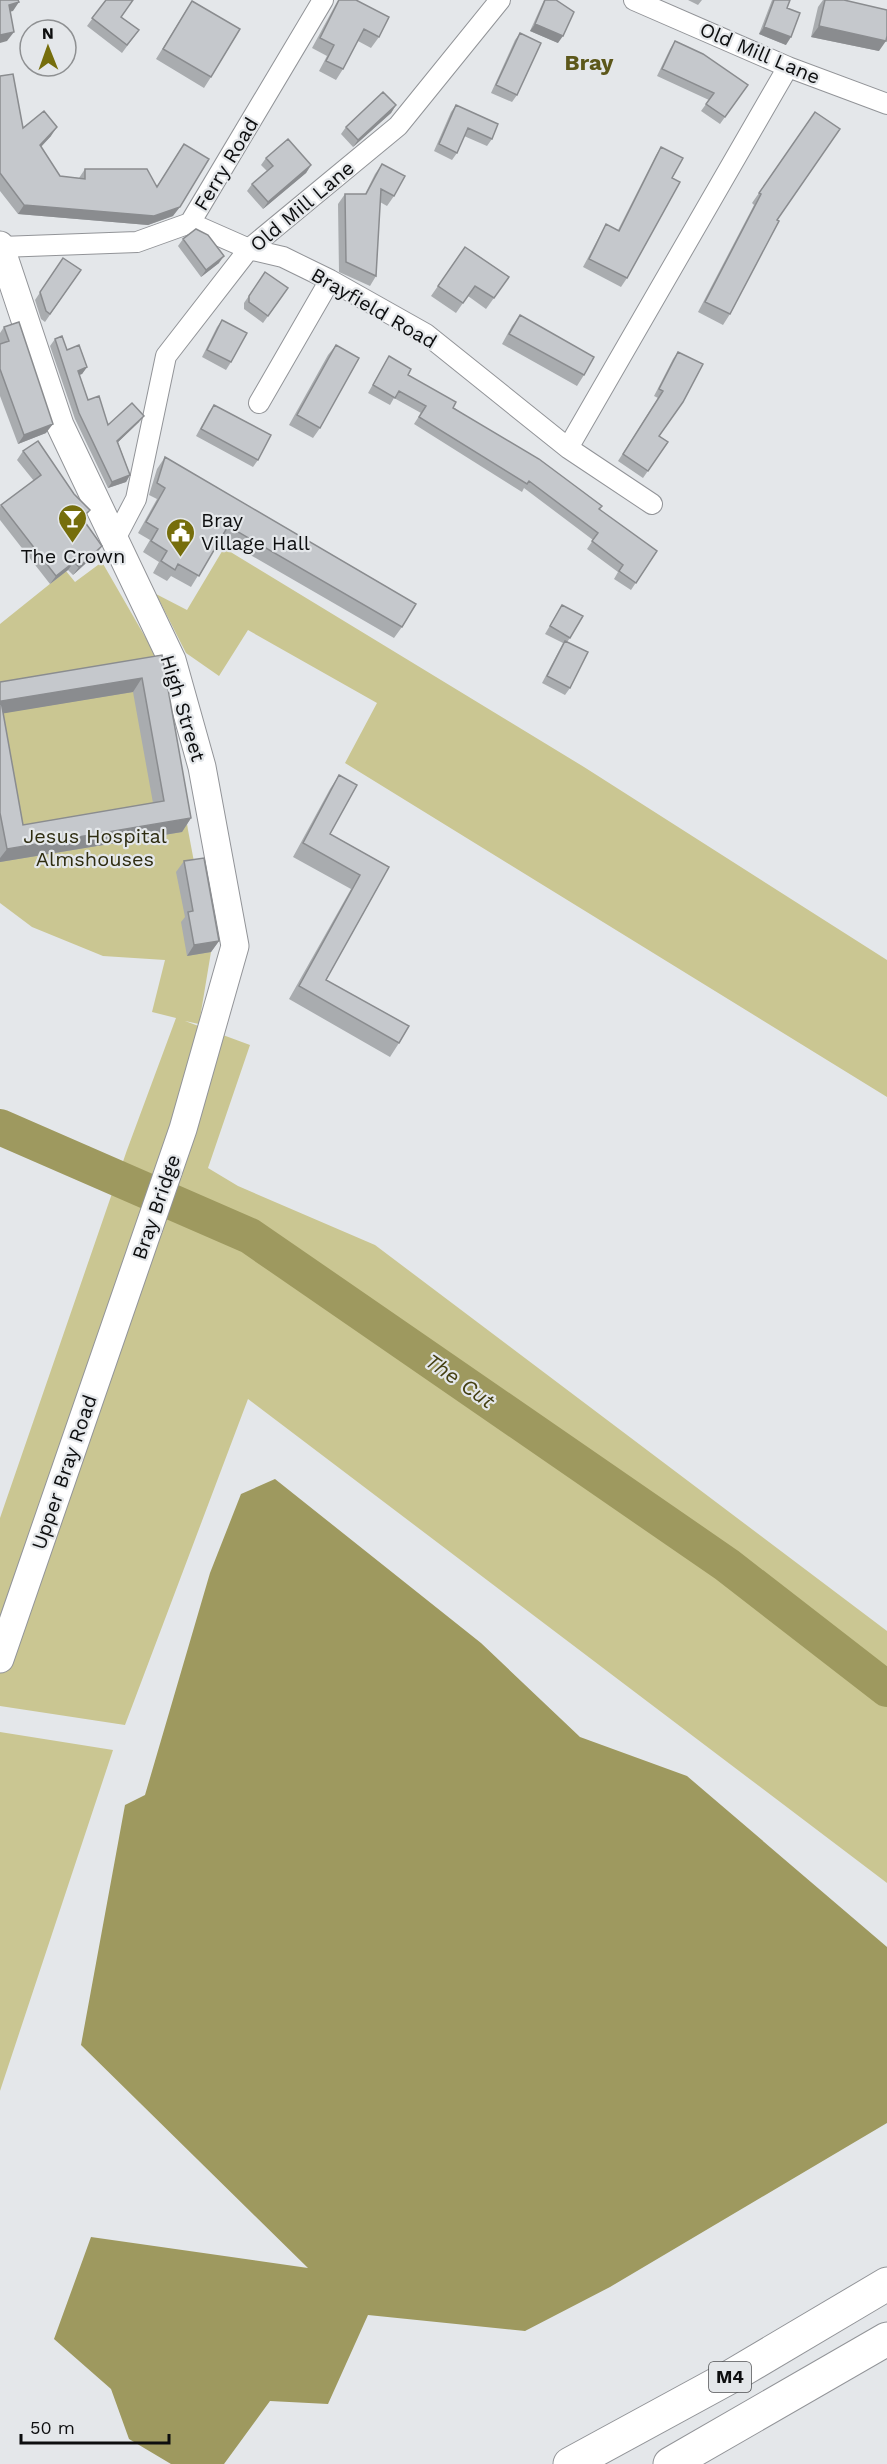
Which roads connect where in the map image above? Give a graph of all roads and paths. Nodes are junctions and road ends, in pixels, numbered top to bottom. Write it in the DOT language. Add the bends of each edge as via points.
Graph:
graph roads {
  1 [pos="323,0"];
  2 [pos="500,0"];
  3 [pos="634,0"];
  4 [pos="788,67"];
  5 [pos="887,104"];
  6 [pos="190,223"];
  7 [pos="0,246"];
  8 [pos="249,249"];
  9 [pos="330,280"];
  10 [pos="259,403"];
  11 [pos="568,448"];
  12 [pos="652,504"];
  13 [pos="115,539"];
  14 [pos="235,946"];
  15 [pos="129,1286"];
  16 [pos="0,1659"];
  17 [pos="887,2284"];
  18 [pos="887,2339"];
  19 [pos="570,2464"];
  20 [pos="670,2464"];
  1 -- 6 [label="street, Ferry Road"];
  2 -- 8 [label="street, Old Mill Lane" via="398,126"];
  3 -- 4 [label="street, Old Mill Lane"];
  4 -- 5 [label="street, Old Mill Lane"];
  4 -- 11 [label="street"];
  6 -- 7 [label="street, Ferry Road" via="137,242"];
  6 -- 8 [label="street, Brayfield Road"];
  7 -- 13 [label="main road, High Street" via="60,425"];
  8 -- 9 [label="street, Brayfield Road" via="283,257"];
  8 -- 13 [label="street, Old Mill Lane" via="166,356 136,499"];
  9 -- 10 [label="street"];
  9 -- 11 [label="street, Brayfield Road" via="426,334"];
  11 -- 12 [label="street, Brayfield Road"];
  13 -- 14 [label="main road, High Street" via="172,660 202,767"];
  14 -- 15 [label="main road, Bray Bridge" via="183,1129"];
  15 -- 16 [label="main road, Upper Bray Road"];
  17 -- 19 [label="highway, M4" via="730,2377"];
  18 -- 20 [label="highway, M4"];
}
